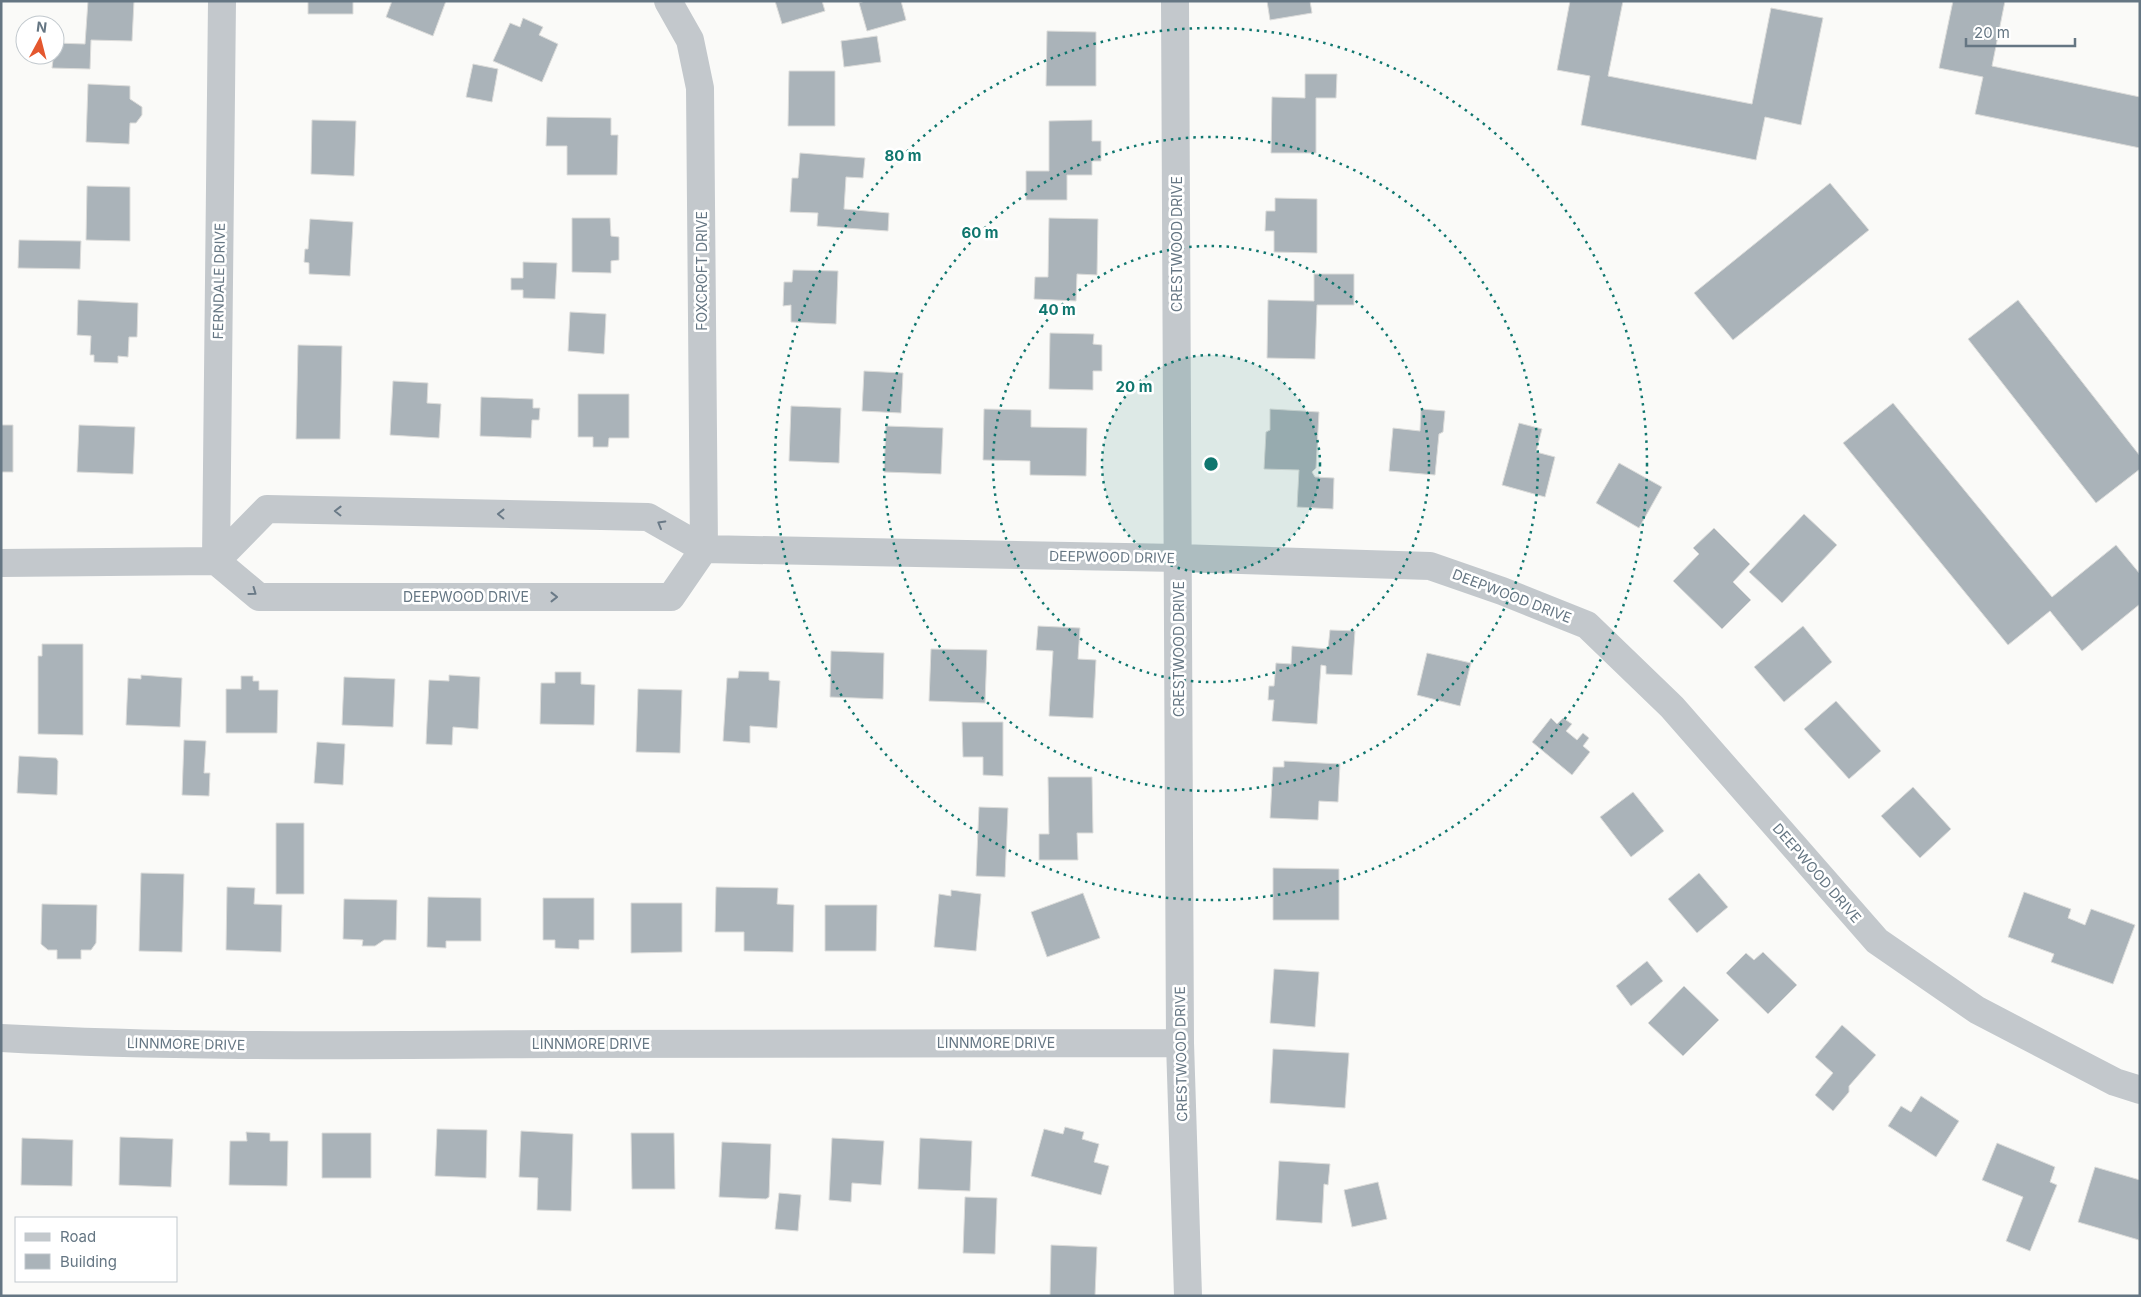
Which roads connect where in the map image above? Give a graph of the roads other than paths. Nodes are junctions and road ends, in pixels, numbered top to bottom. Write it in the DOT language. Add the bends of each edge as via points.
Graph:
graph roads {
  1 [pos="222,1"];
  2 [pos="668,1"];
  3 [pos="1175,1"];
  4 [pos="704,549"];
  5 [pos="1179,558"];
  6 [pos="216,561"];
  7 [pos="1,563"];
  8 [pos="1,1038"];
  9 [pos="1180,1044"];
  10 [pos="2140,1090"];
  11 [pos="1188,1296"];
  1 -- 6 [label="street, FERNDALE DRIVE"];
  2 -- 4 [label="street, FOXCROFT DRIVE" via="690,40 700,88"];
  3 -- 5 [label="street, CRESTWOOD DRIVE"];
  4 -- 5 [label="street, DEEPWOOD DRIVE"];
  4 -- 6 [label="street, DEEPWOOD DRIVE, one-way" via="648,517 267,509"];
  6 -- 4 [label="street, DEEPWOOD DRIVE, one-way" via="259,597 671,597"];
  5 -- 9 [label="street, CRESTWOOD DRIVE"];
  5 -- 10 [label="street, DEEPWOOD DRIVE" via="1430,566 1587,625 1672,707 1876,941 1977,1010 2115,1082"];
  6 -- 7 [label="street"];
  8 -- 9 [label="street, LINNMORE DRIVE" via="276,1046 856,1042"];
  9 -- 11 [label="street, CRESTWOOD DRIVE"];
}
